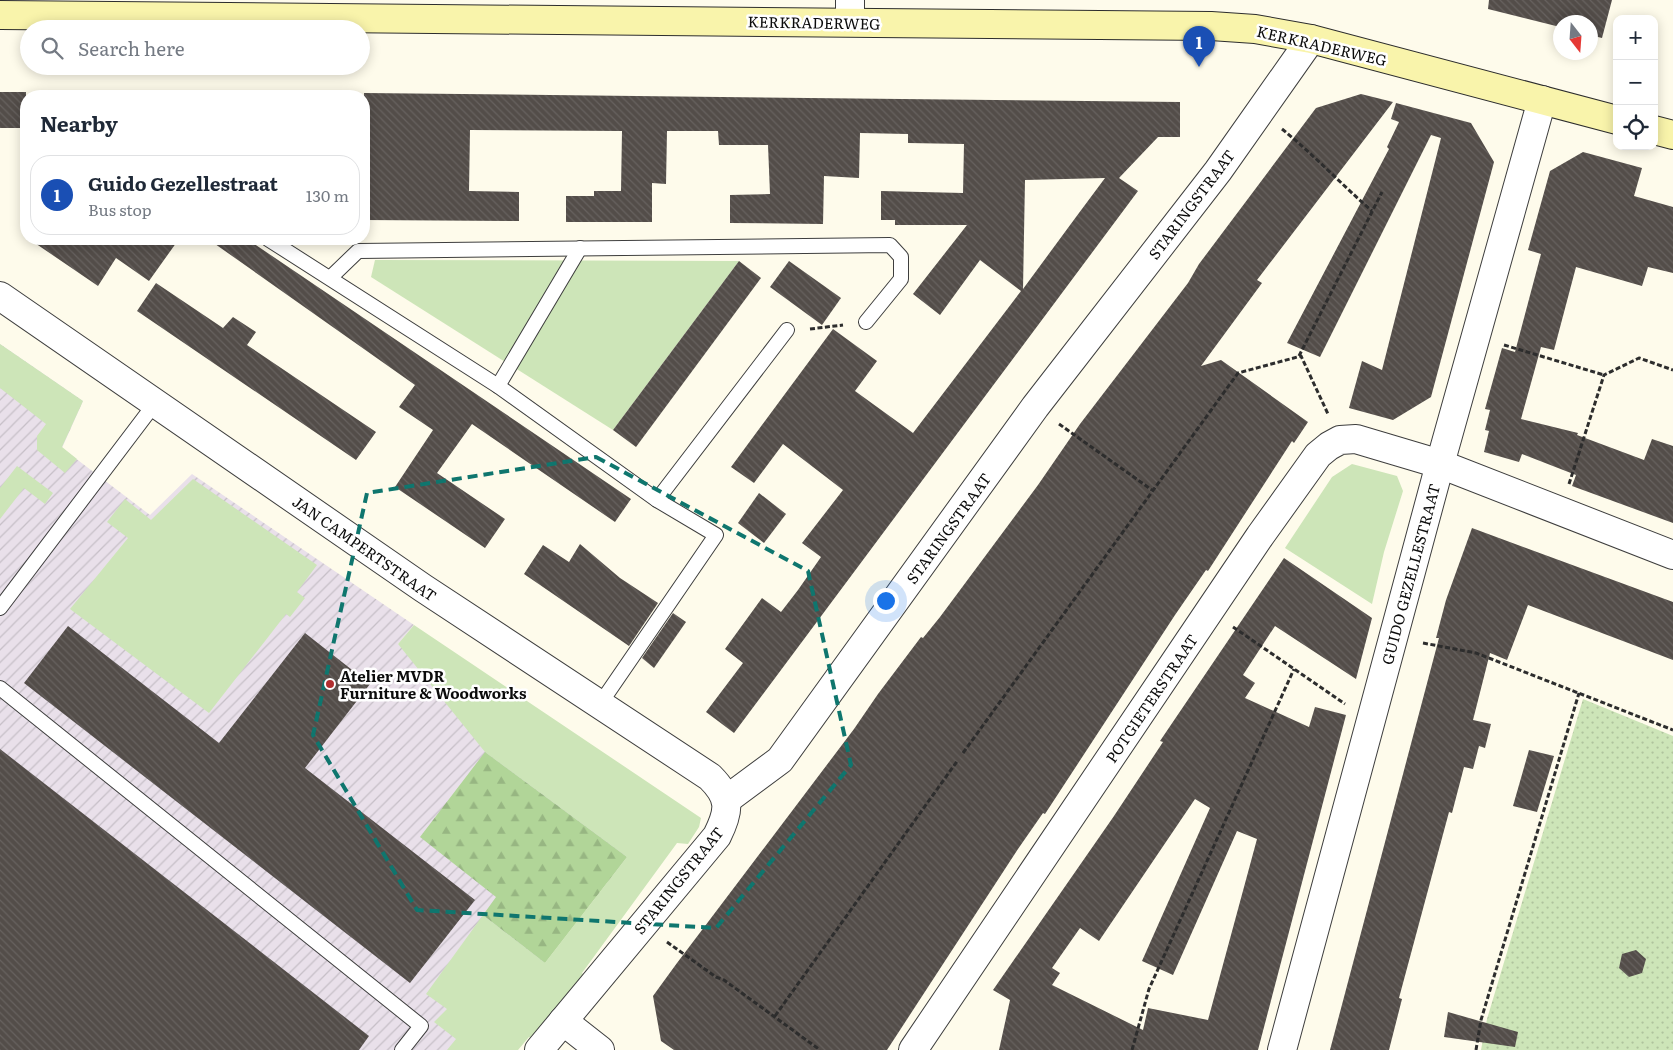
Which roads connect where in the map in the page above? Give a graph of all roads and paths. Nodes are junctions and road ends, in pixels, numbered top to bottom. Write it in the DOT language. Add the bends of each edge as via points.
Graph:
graph roads {
  1 [pos="850,11"];
  2 [pos="0,15"];
  3 [pos="1311,39"];
  4 [pos="1542,100"];
  5 [pos="1259,111"];
  6 [pos="1613,119"];
  7 [pos="1658,131"];
  8 [pos="1673,135"];
  9 [pos="1382,192"];
  10 [pos="1372,211"];
  11 [pos="278,245"];
  12 [pos="580,248"];
  13 [pos="330,278"];
  14 [pos="0,296"];
  15 [pos="866,322"];
  16 [pos="787,330"];
  17 [pos="1476,337"];
  18 [pos="1299,356"];
  19 [pos="1673,370"];
  20 [pos="1604,376"];
  21 [pos="498,386"];
  22 [pos="156,402"];
  23 [pos="1035,407"];
  24 [pos="1340,440"];
  25 [pos="1440,464"];
  26 [pos="1152,490"];
  27 [pos="657,500"];
  28 [pos="1560,510"];
  29 [pos="1673,555"];
  30 [pos="0,608"];
  31 [pos="1210,611"];
  32 [pos="1393,637"];
  33 [pos="1294,669"];
  34 [pos="0,688"];
  35 [pos="1580,693"];
  36 [pos="600,704"];
  37 [pos="1370,722"];
  38 [pos="1673,730"];
  39 [pos="963,753"];
  40 [pos="958,760"];
  41 [pos="726,800"];
  42 [pos="642,925"];
  43 [pos="775,1016"];
  44 [pos="563,1021"];
  45 [pos="402,1050"];
  46 [pos="539,1050"];
  47 [pos="600,1050"];
  48 [pos="820,1050"];
  49 [pos="912,1050"];
  50 [pos="1132,1050"];
  51 [pos="1282,1050"];
  52 [pos="1476,1050"];
  1 -- 2 [label="street, KERKRADERWEG"];
  1 -- 3 [label="street, KERKRADERWEG" via="1211,26 1255,29"];
  3 -- 4 [label="street, KERKRADERWEG"];
  3 -- 5 [label="street, STARINGSTRAAT"];
  4 -- 6 [label="street, KERKRADERWEG"];
  4 -- 17 [label="street, GUIDO GEZELLESTRAAT"];
  5 -- 10 [label="path" via="1313,154 1324,169"];
  5 -- 23 [label="street, STARINGSTRAAT" via="1218,171"];
  7 -- 8 [label="street"];
  9 -- 10 [label="path"];
  10 -- 18 [label="path"];
  11 -- 13 [label="lane"];
  12 -- 13 [label="lane" via="358,251"];
  12 -- 15 [label="lane" via="890,245 901,258 901,279"];
  12 -- 21 [label="lane"];
  13 -- 21 [label="lane"];
  14 -- 22 [label="street, JAN CAMPERTSTRAAT"];
  15 -- 16 [label="path"];
  16 -- 27 [label="lane"];
  17 -- 20 [label="path"];
  17 -- 25 [label="street, GUIDO GEZELLESTRAAT"];
  18 -- 24 [label="path"];
  18 -- 26 [label="path" via="1238,373"];
  19 -- 20 [label="path" via="1639,358"];
  20 -- 28 [label="path"];
  21 -- 27 [label="lane"];
  22 -- 30 [label="lane"];
  22 -- 36 [label="street, JAN CAMPERTSTRAAT" via="422,588"];
  23 -- 26 [label="path"];
  23 -- 41 [label="street, STARINGSTRAAT" via="780,760"];
  24 -- 25 [label="street" via="1356,439"];
  24 -- 31 [label="street, POTGIETERSTRAAT" via="1318,455"];
  25 -- 28 [label="street"];
  25 -- 32 [label="street, GUIDO GEZELLESTRAAT"];
  26 -- 39 [label="path"];
  27 -- 36 [label="lane" via="716,536"];
  28 -- 29 [label="street"];
  31 -- 33 [label="path"];
  31 -- 49 [label="street, POTGIETERSTRAAT"];
  32 -- 35 [label="path" via="1476,653"];
  32 -- 37 [label="street, GUIDO GEZELLESTRAAT"];
  33 -- 37 [label="path"];
  33 -- 50 [label="path" via="1149,989"];
  34 -- 45 [label="lane" via="421,1026"];
  35 -- 38 [label="path"];
  35 -- 52 [label="path" via="1481,1020"];
  36 -- 41 [label="street, JAN CAMPERTSTRAAT" via="710,777 721,788"];
  37 -- 51 [label="street, GUIDO GEZELLESTRAAT"];
  40 -- 43 [label="path"];
  41 -- 42 [label="street, STARINGSTRAAT" via="726,818 717,836"];
  42 -- 43 [label="path"];
  42 -- 44 [label="street, STARINGSTRAAT"];
  43 -- 48 [label="path"];
  44 -- 46 [label="street, STARINGSTRAAT"];
  44 -- 47 [label="street"];
}
